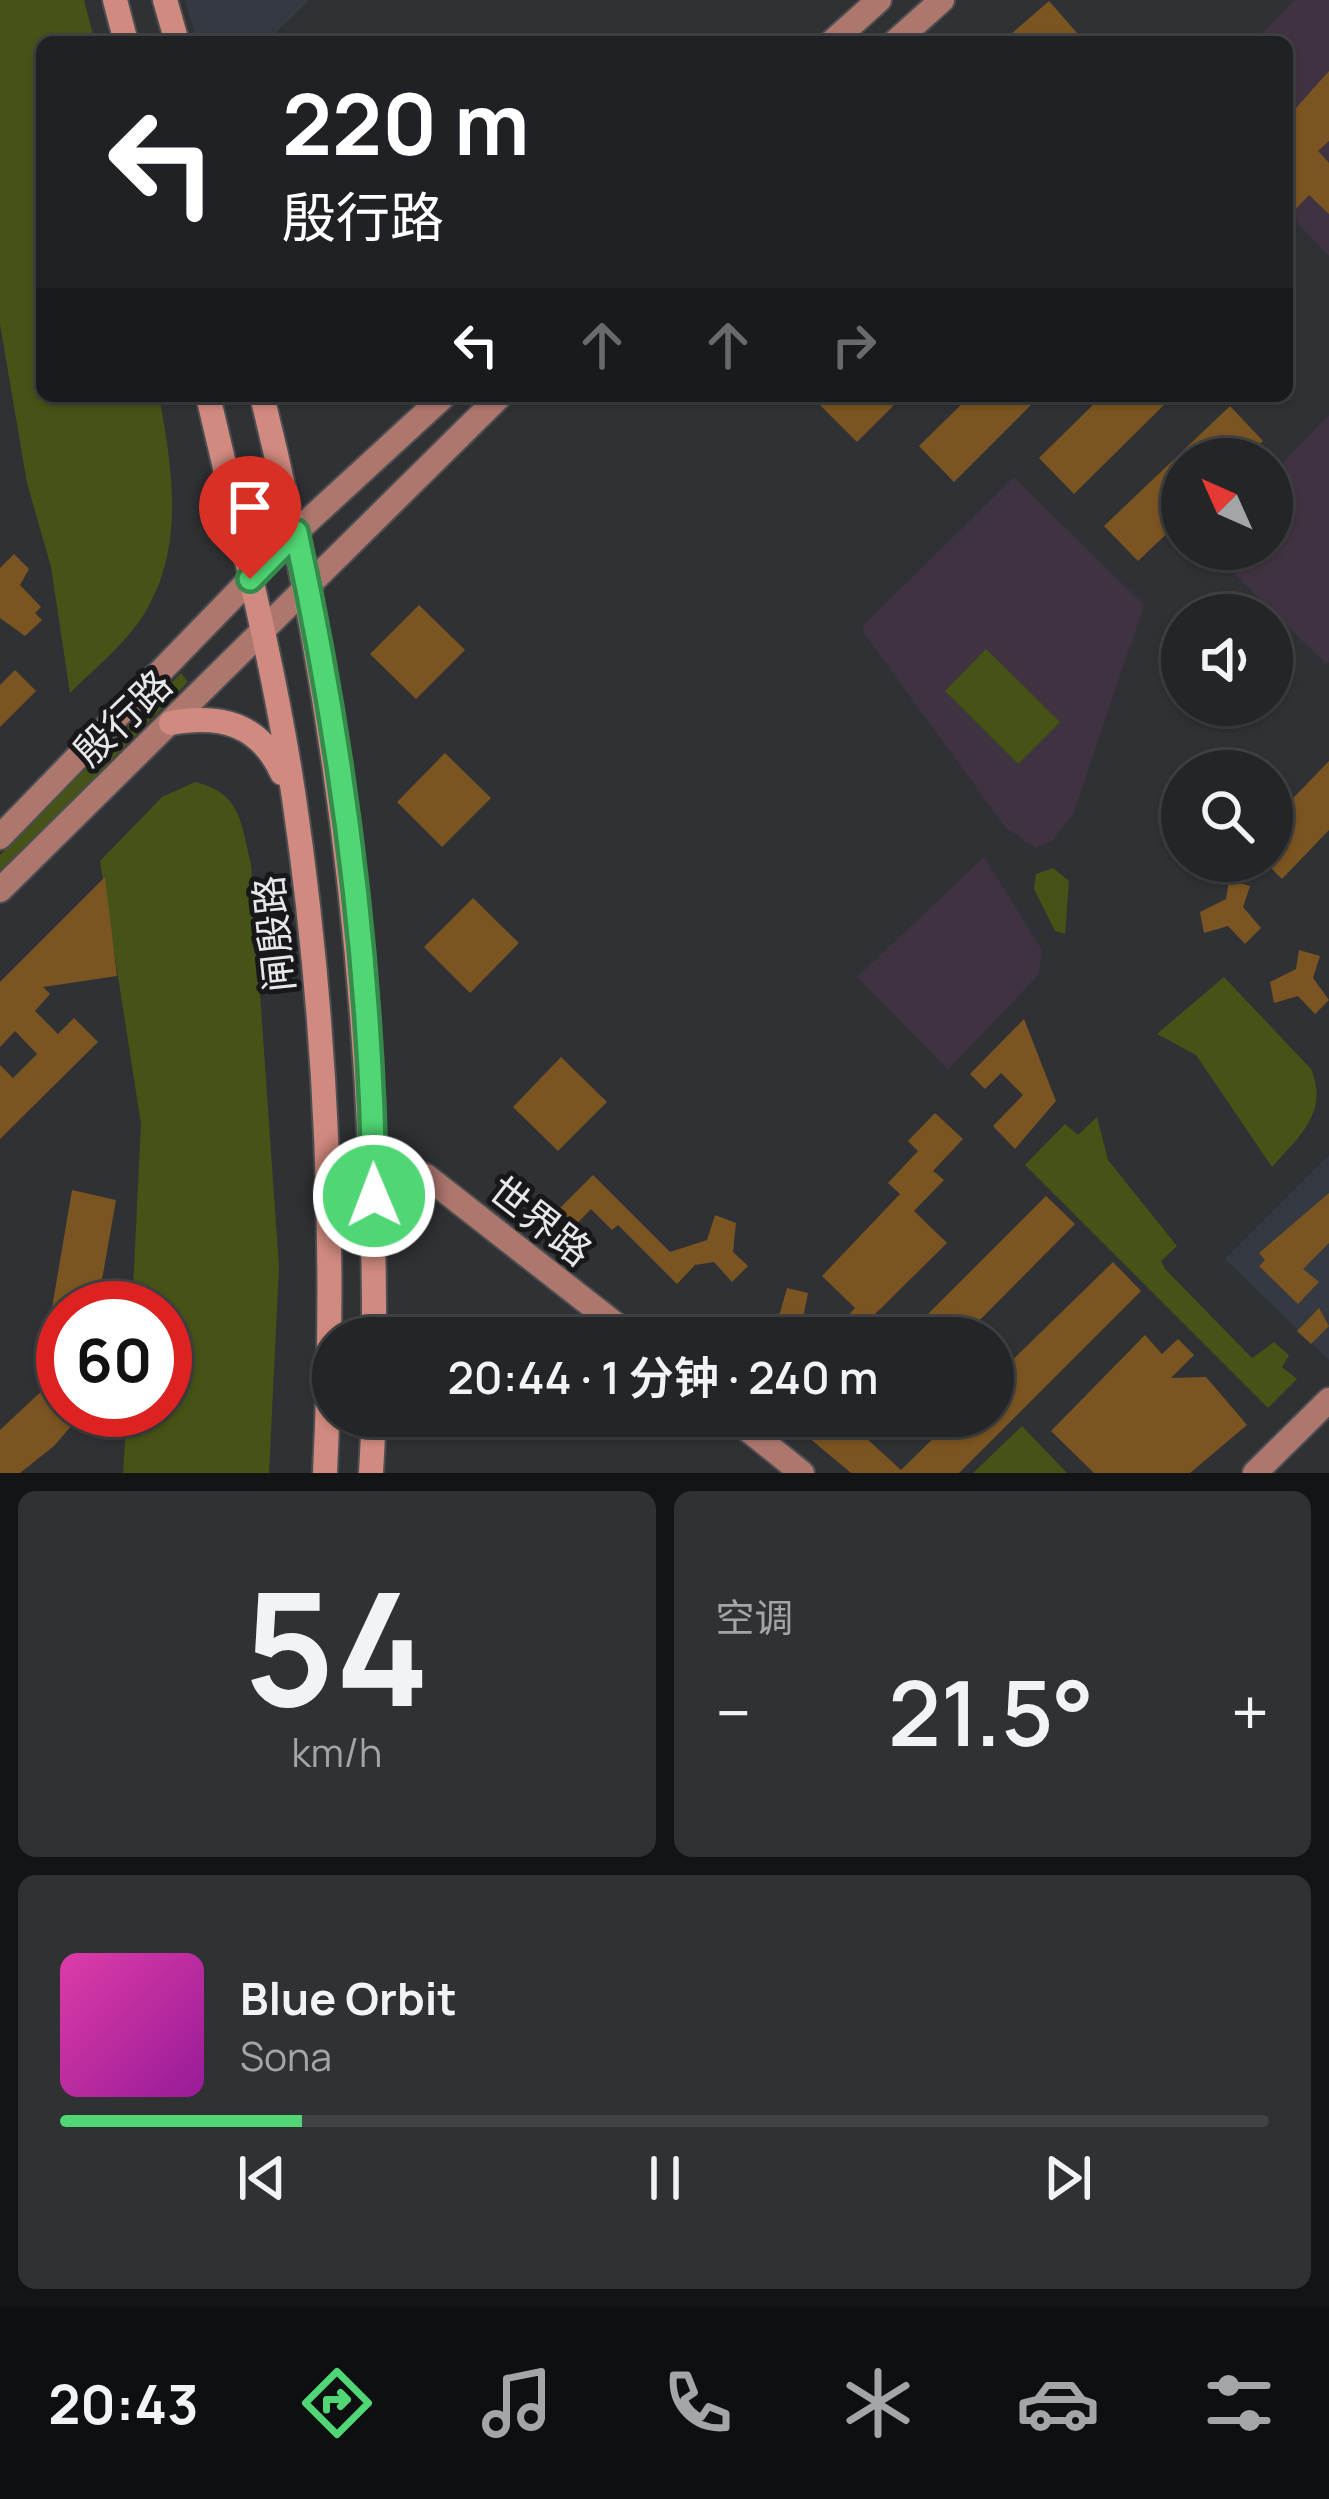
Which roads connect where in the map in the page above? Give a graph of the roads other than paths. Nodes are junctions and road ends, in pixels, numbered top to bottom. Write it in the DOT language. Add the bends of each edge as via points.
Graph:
graph roads {
  1 [pos="116,0"];
  2 [pos="165,0"];
  3 [pos="878,0"];
  4 [pos="942,0"];
  5 [pos="125,36"];
  6 [pos="175,36"];
  7 [pos="839,36"];
  8 [pos="902,36"];
  9 [pos="209,402"];
  10 [pos="264,402"];
  11 [pos="437,402"];
  12 [pos="494,402"];
  13 [pos="296,532"];
  14 [pos="250,579"];
  15 [pos="305,589"];
  16 [pos="261,633"];
  17 [pos="171,723"];
  18 [pos="294,796"];
  19 [pos="0,837"];
  20 [pos="0,890"];
  21 [pos="373,1160"];
  22 [pos="329,1162"];
  23 [pos="374,1317"];
  24 [pos="606,1317"];
  25 [pos="1329,1400"];
  26 [pos="373,1437"];
  27 [pos="757,1437"];
  28 [pos="325,1473"];
  29 [pos="371,1473"];
  30 [pos="802,1473"];
  31 [pos="1256,1473"];
  1 -- 5 [label="main road"];
  2 -- 6 [label="main road"];
  3 -- 7 [label="main road"];
  4 -- 8 [label="main road"];
  9 -- 14 [label="main road, 闸殷路"];
  10 -- 13 [label="main road"];
  11 -- 13 [label="main road, 殷行路"];
  12 -- 15 [label="main road, 殷行路"];
  13 -- 14 [label="main road, 殷行路"];
  13 -- 15 [label="main road"];
  14 -- 16 [label="main road, 闸殷路"];
  14 -- 19 [label="main road, 殷行路"];
  15 -- 16 [label="main road, 殷行路"];
  15 -- 21 [label="main road" via="352,868"];
  16 -- 17 [label="main road, 殷行路"];
  16 -- 18 [label="main road, 闸殷路"];
  17 -- 18 [label="main road" via="206,716 250,730"];
  17 -- 20 [label="main road, 殷行路"];
  18 -- 22 [label="main road, 闸殷路"];
  21 -- 22 [label="main road, 世界路"];
  21 -- 23 [label="main road"];
  21 -- 24 [label="main road, 世界路" via="426,1176"];
  22 -- 28 [label="main road, 闸殷路"];
  25 -- 31 [label="main road"];
  26 -- 29 [label="main road"];
  27 -- 30 [label="main road"];
}
